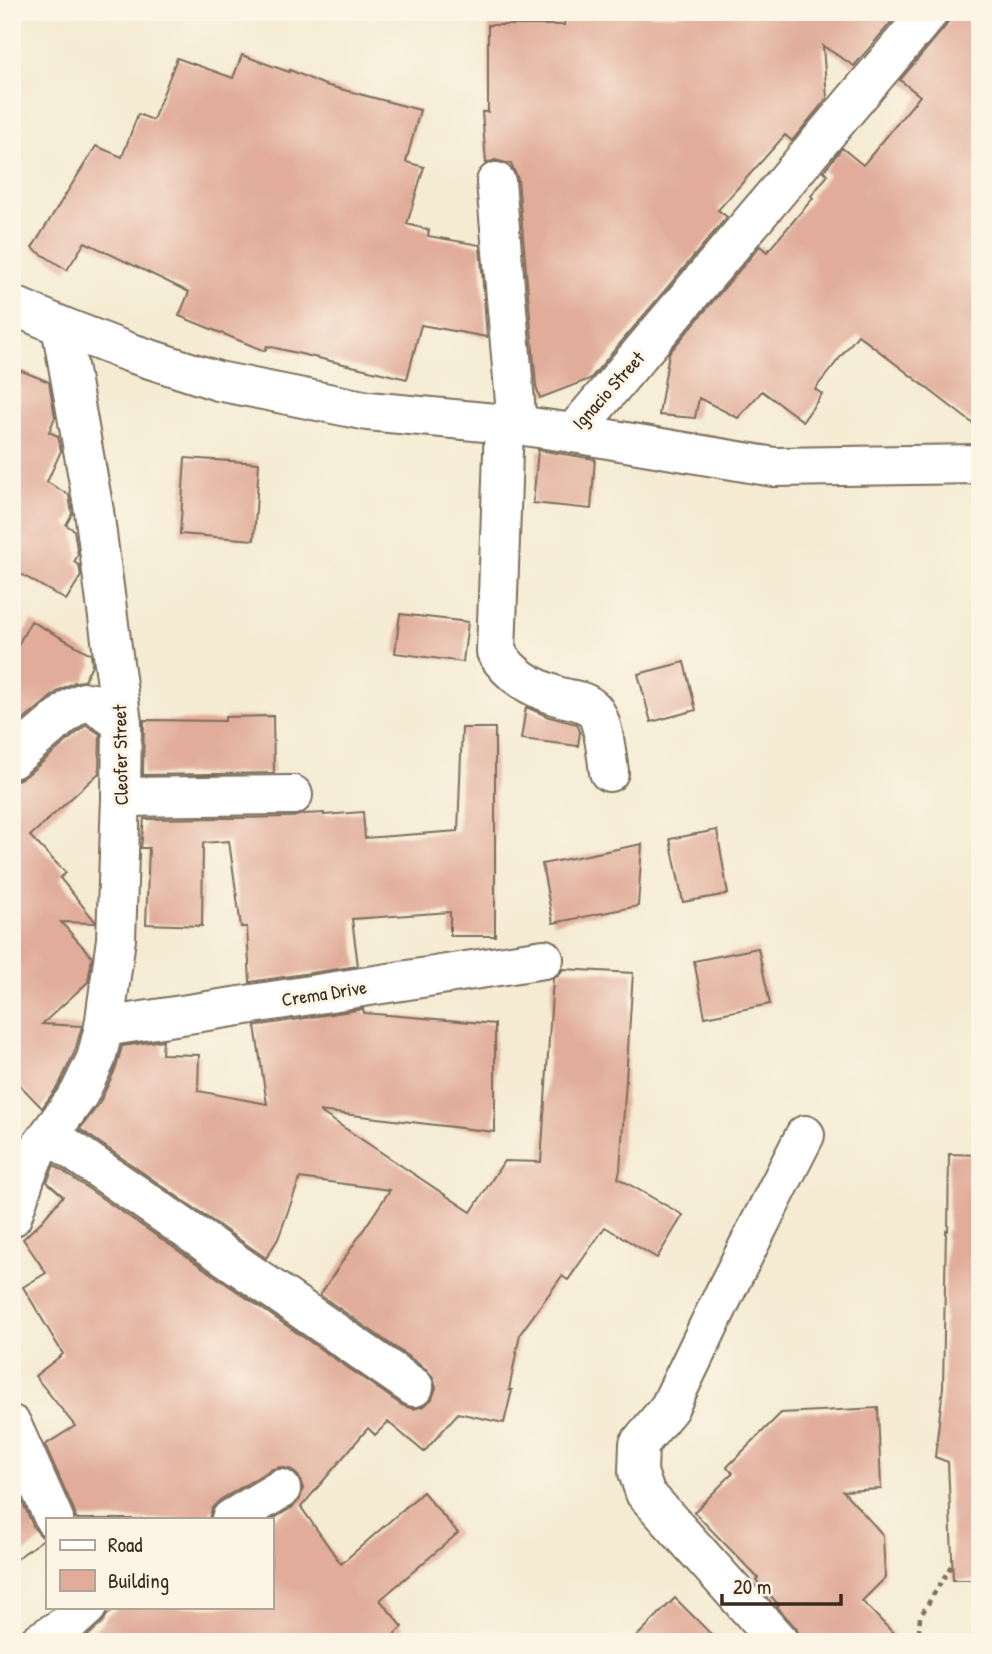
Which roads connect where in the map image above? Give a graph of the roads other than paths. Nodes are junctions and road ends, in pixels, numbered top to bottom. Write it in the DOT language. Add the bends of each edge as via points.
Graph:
graph roads {
  1 [pos="929,12"];
  2 [pos="496,182"];
  3 [pos="12,304"];
  4 [pos="61,326"];
  5 [pos="511,425"];
  6 [pos="573,433"];
  7 [pos="980,464"];
  8 [pos="122,723"];
  9 [pos="12,759"];
  10 [pos="609,772"];
  11 [pos="293,795"];
  12 [pos="121,797"];
  13 [pos="544,959"];
  14 [pos="104,1027"];
  15 [pos="50,1135"];
  16 [pos="805,1135"];
  17 [pos="12,1217"];
  18 [pos="414,1387"];
  19 [pos="12,1425"];
  20 [pos="281,1489"];
  21 [pos="54,1518"];
  22 [pos="233,1518"];
  23 [pos="85,1608"];
  24 [pos="39,1642"];
  25 [pos="779,1642"];
  1 -- 6 [label="street, Ignacio Street"];
  2 -- 5 [label="street"];
  3 -- 4 [label="street"];
  4 -- 5 [label="street, Ignacio Street" via="218,382 368,411"];
  4 -- 8 [label="street, Cleofer Street" via="94,510"];
  5 -- 6 [label="street, Ignacio Street"];
  5 -- 10 [label="street" via="496,652 518,678 594,709"];
  6 -- 7 [label="street" via="774,467"];
  8 -- 9 [label="street" via="84,702"];
  8 -- 12 [label="street, Cleofer Street"];
  11 -- 12 [label="street"];
  12 -- 14 [label="street, Cleofer Street" via="116,940"];
  13 -- 14 [label="street, Crema Drive"];
  14 -- 15 [label="street, Cleofer Street" via="96,1059 79,1094"];
  15 -- 17 [label="street, Cleofer Street" via="35,1154"];
  15 -- 18 [label="street"];
  16 -- 25 [label="street" via="670,1408 639,1444 638,1472 645,1493"];
  19 -- 21 [label="street"];
  20 -- 22 [label="street"];
  23 -- 24 [label="street"];
}
